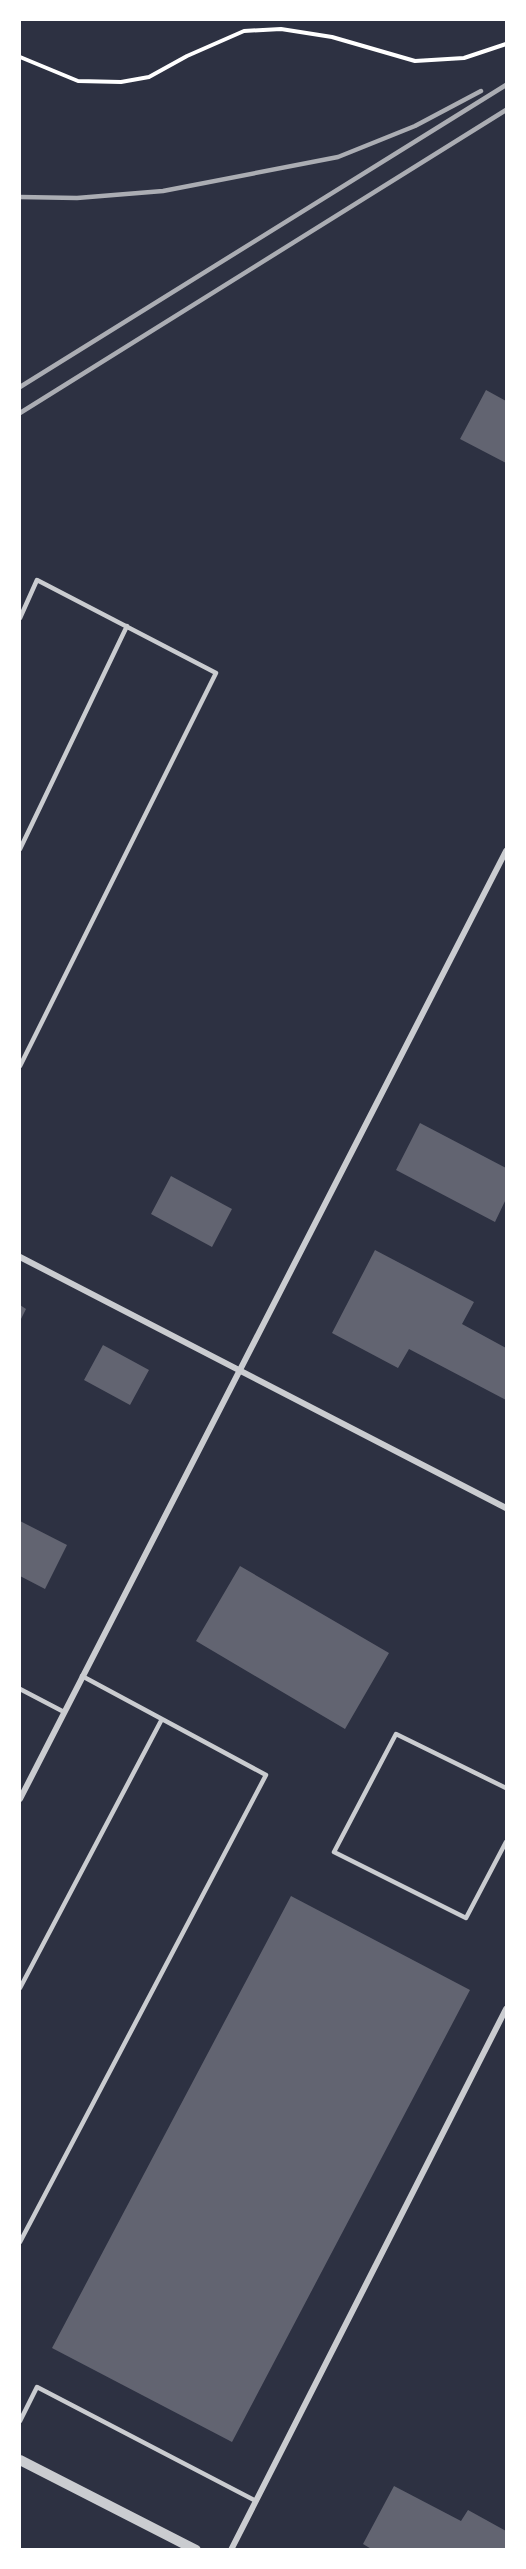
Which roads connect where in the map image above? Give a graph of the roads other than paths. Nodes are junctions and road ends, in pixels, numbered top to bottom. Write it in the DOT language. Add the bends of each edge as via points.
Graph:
graph roads {
  1 [pos="20,618"];
  2 [pos="127,626"];
  3 [pos="20,849"];
  4 [pos="507,851"];
  5 [pos="20,1066"];
  6 [pos="20,1257"];
  7 [pos="238,1370"];
  8 [pos="507,1508"];
  9 [pos="82,1676"];
  10 [pos="20,1689"];
  11 [pos="64,1712"];
  12 [pos="162,1719"];
  13 [pos="507,1788"];
  14 [pos="20,1799"];
  15 [pos="507,1842"];
  16 [pos="20,1988"];
  17 [pos="507,2009"];
  18 [pos="20,2242"];
  19 [pos="20,2421"];
  20 [pos="20,2460"];
  21 [pos="256,2501"];
  22 [pos="196,2550"];
  23 [pos="231,2550"];
  1 -- 2 [label="lane" via="37,580"];
  2 -- 3 [label="lane"];
  2 -- 5 [label="lane" via="216,673"];
  4 -- 7 [label="street"];
  6 -- 7 [label="street"];
  7 -- 8 [label="street"];
  7 -- 9 [label="street"];
  9 -- 11 [label="street"];
  9 -- 12 [label="lane"];
  10 -- 11 [label="lane"];
  11 -- 14 [label="street"];
  12 -- 16 [label="lane"];
  12 -- 18 [label="lane" via="266,1775"];
  13 -- 15 [label="lane" via="396,1734 334,1852 466,1918"];
  17 -- 21 [label="street"];
  19 -- 21 [label="lane" via="37,2387"];
  20 -- 22 [label="street"];
  21 -- 23 [label="street"];
}
